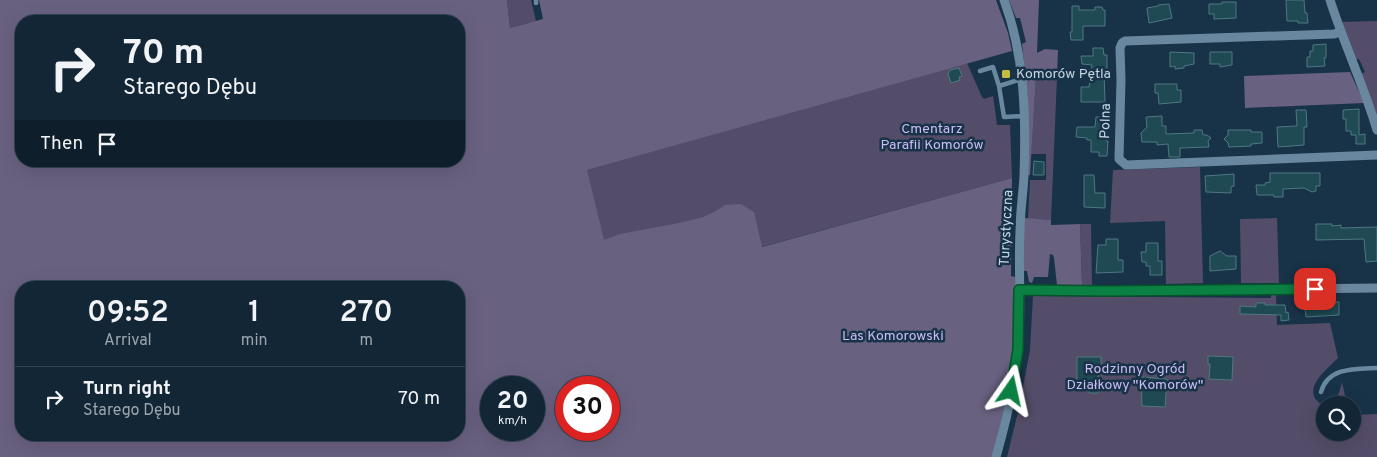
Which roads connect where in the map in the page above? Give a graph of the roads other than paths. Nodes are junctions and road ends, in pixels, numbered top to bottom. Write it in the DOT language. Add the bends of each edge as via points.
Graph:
graph roads {
  1 [pos="1004,0"];
  2 [pos="1330,0"];
  3 [pos="1340,32"];
  4 [pos="980,71"];
  5 [pos="1022,79"];
  6 [pos="999,86"];
  7 [pos="1024,116"];
  8 [pos="1377,130"];
  9 [pos="1377,156"];
  10 [pos="1377,288"];
  11 [pos="1019,290"];
  12 [pos="1377,368"];
  13 [pos="1321,392"];
  14 [pos="996,457"];
  1 -- 5 [label="street, Turystyczna" via="1018,42"];
  2 -- 3 [label="street"];
  3 -- 8 [label="street"];
  3 -- 9 [label="street, Polna" via="1125,41 1120,48 1119,159 1128,165"];
  4 -- 6 [label="lane" via="993,67"];
  5 -- 6 [label="lane"];
  5 -- 7 [label="street, Turystyczna"];
  6 -- 7 [label="lane" via="1004,117"];
  7 -- 11 [label="street, Turystyczna"];
  10 -- 11 [label="street"];
  11 -- 14 [label="street, Turystyczna" via="1018,350"];
  12 -- 13 [label="lane" via="1340,371 1325,382"];
}
